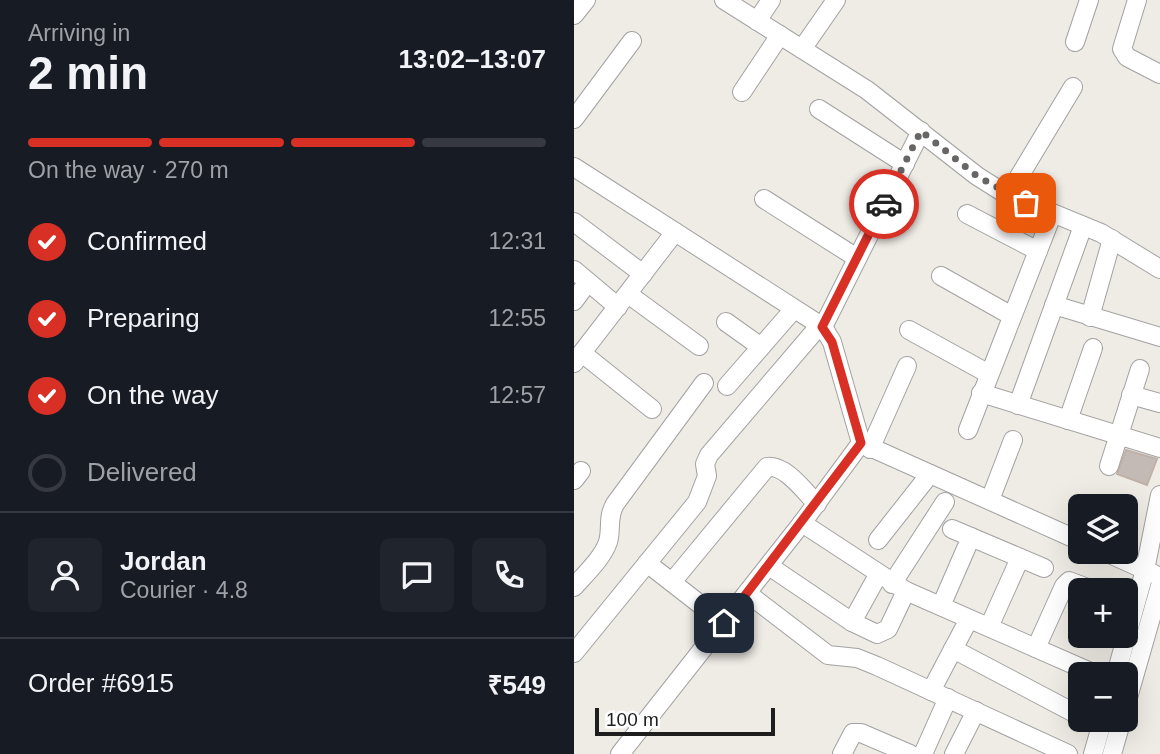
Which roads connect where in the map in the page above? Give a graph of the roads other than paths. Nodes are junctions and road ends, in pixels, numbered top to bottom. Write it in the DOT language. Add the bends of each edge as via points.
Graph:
graph roads {
  1 [pos="724,0"];
  2 [pos="771,0"];
  3 [pos="836,0"];
  4 [pos="1089,0"];
  5 [pos="1134,1"];
  6 [pos="757,21"];
  7 [pos="780,35"];
  8 [pos="632,41"];
  9 [pos="1075,42"];
  10 [pos="802,49"];
  11 [pos="1160,74"];
  12 [pos="1073,88"];
  13 [pos="742,92"];
  14 [pos="819,109"];
  15 [pos="574,119"];
  16 [pos="921,131"];
  17 [pos="905,164"];
  18 [pos="574,167"];
  19 [pos="1008,195"];
  20 [pos="764,199"];
  21 [pos="967,214"];
  22 [pos="1052,215"];
  23 [pos="574,222"];
  24 [pos="1083,226"];
  25 [pos="675,232"];
  26 [pos="1112,239"];
  27 [pos="1038,251"];
  28 [pos="857,258"];
  29 [pos="1160,269"];
  30 [pos="574,270"];
  31 [pos="643,274"];
  32 [pos="941,276"];
  33 [pos="588,282"];
  34 [pos="623,300"];
  35 [pos="574,301"];
  36 [pos="1054,306"];
  37 [pos="794,309"];
  38 [pos="1012,316"];
  39 [pos="1090,317"];
  40 [pos="726,322"];
  41 [pos="821,326"];
  42 [pos="909,330"];
  43 [pos="1160,337"];
  44 [pos="699,346"];
  45 [pos="761,347"];
  46 [pos="1093,348"];
  47 [pos="578,358"];
  48 [pos="907,366"];
  49 [pos="1140,369"];
  50 [pos="989,374"];
  51 [pos="704,383"];
  52 [pos="727,386"];
  53 [pos="981,393"];
  54 [pos="1131,395"];
  55 [pos="1160,403"];
  56 [pos="1018,405"];
  57 [pos="652,409"];
  58 [pos="1068,420"];
  59 [pos="968,430"];
  60 [pos="1118,435"];
  61 [pos="1013,440"];
  62 [pos="866,446"];
  63 [pos="1160,448"];
  64 [pos="1109,466"];
  65 [pos="930,474"];
  66 [pos="1160,495"];
  67 [pos="990,500"];
  68 [pos="946,502"];
  69 [pos="817,504"];
  70 [pos="803,523"];
  71 [pos="952,529"];
  72 [pos="1068,536"];
  73 [pos="971,537"];
  74 [pos="878,540"];
  75 [pos="1020,558"];
  76 [pos="647,563"];
  77 [pos="1132,564"];
  78 [pos="769,566"];
  79 [pos="1044,568"];
  80 [pos="1152,573"];
  81 [pos="672,582"];
  82 [pos="1068,582"];
  83 [pos="892,583"];
  84 [pos="1160,586"];
  85 [pos="574,587"];
  86 [pos="747,593"];
  87 [pos="1138,595"];
  88 [pos="941,606"];
  89 [pos="969,619"];
  90 [pos="852,622"];
  91 [pos="724,623"];
  92 [pos="989,627"];
  93 [pos="1036,648"];
  94 [pos="953,649"];
  95 [pos="574,653"];
  96 [pos="1068,662"];
  97 [pos="1136,662"];
  98 [pos="931,691"];
  99 [pos="948,698"];
  100 [pos="1068,710"];
  101 [pos="976,711"];
  102 [pos="1096,732"];
  103 [pos="1118,732"];
  104 [pos="620,754"];
  105 [pos="842,754"];
  106 [pos="911,754"];
  107 [pos="923,754"];
  108 [pos="954,754"];
  109 [pos="1068,754"];
  110 [pos="1093,754"];
  111 [pos="1112,754"];
  1 -- 6 [label="street"];
  2 -- 6 [label="street"];
  3 -- 10 [label="street"];
  4 -- 9 [label="street"];
  5 -- 11 [label="street" via="1122,49 1127,57"];
  6 -- 7 [label="street"];
  7 -- 10 [label="street"];
  7 -- 13 [label="street"];
  8 -- 15 [label="street"];
  10 -- 16 [label="street"];
  12 -- 19 [label="street"];
  14 -- 17 [label="street"];
  16 -- 17 [label="street"];
  16 -- 19 [label="street"];
  17 -- 28 [label="street"];
  18 -- 25 [label="street"];
  19 -- 22 [label="street"];
  20 -- 28 [label="street"];
  21 -- 27 [label="street"];
  22 -- 24 [label="street"];
  22 -- 27 [label="street"];
  23 -- 31 [label="street"];
  24 -- 26 [label="street"];
  24 -- 36 [label="street"];
  25 -- 31 [label="street"];
  25 -- 37 [label="street"];
  26 -- 29 [label="street"];
  26 -- 39 [label="street"];
  27 -- 38 [label="street"];
  28 -- 41 [label="street"];
  30 -- 33 [label="street"];
  31 -- 34 [label="street"];
  32 -- 38 [label="street"];
  33 -- 34 [label="street"];
  33 -- 35 [label="street"];
  34 -- 44 [label="street"];
  34 -- 47 [label="street"];
  36 -- 39 [label="street"];
  36 -- 56 [label="street"];
  37 -- 41 [label="street"];
  37 -- 45 [label="street"];
  38 -- 50 [label="street"];
  39 -- 43 [label="street"];
  40 -- 45 [label="street"];
  41 -- 62 [label="street" via="832,342"];
  41 -- 76 [label="street" via="709,456 697,502"];
  42 -- 50 [label="street"];
  45 -- 52 [label="street"];
  46 -- 58 [label="street"];
  47 -- 57 [label="street"];
  48 -- 62 [label="street"];
  49 -- 54 [label="street"];
  50 -- 53 [label="street"];
  51 -- 85 [label="street" via="615,504 608,516 605,550"];
  53 -- 56 [label="street"];
  53 -- 59 [label="street"];
  54 -- 55 [label="street"];
  54 -- 60 [label="street"];
  56 -- 58 [label="street"];
  58 -- 60 [label="street"];
  60 -- 63 [label="street"];
  60 -- 64 [label="street"];
  61 -- 67 [label="street"];
  62 -- 65 [label="street"];
  62 -- 69 [label="street"];
  65 -- 67 [label="street"];
  65 -- 74 [label="street"];
  66 -- 80 [label="street"];
  67 -- 72 [label="street"];
  68 -- 83 [label="street"];
  69 -- 70 [label="street"];
  69 -- 81 [label="street" via="782,470 767,467"];
  70 -- 78 [label="street"];
  70 -- 83 [label="street"];
  71 -- 73 [label="street"];
  73 -- 75 [label="street"];
  73 -- 88 [label="street"];
  75 -- 79 [label="street"];
  75 -- 92 [label="street"];
  76 -- 81 [label="street"];
  76 -- 95 [label="street"];
  77 -- 80 [label="street"];
  78 -- 86 [label="street"];
  78 -- 90 [label="street"];
  80 -- 87 [label="street"];
  81 -- 91 [label="street"];
  82 -- 93 [label="street"];
  83 -- 88 [label="street"];
  83 -- 90 [label="street"];
  83 -- 90 [label="street" via="883,633"];
  84 -- 97 [label="street"];
  86 -- 91 [label="street"];
  86 -- 98 [label="street" via="828,656 857,658"];
  88 -- 89 [label="street"];
  89 -- 92 [label="street"];
  89 -- 94 [label="street"];
  91 -- 104 [label="street"];
  92 -- 93 [label="street"];
  93 -- 96 [label="street"];
  94 -- 98 [label="street"];
  94 -- 100 [label="street"];
  98 -- 99 [label="street"];
  99 -- 101 [label="street"];
  99 -- 107 [label="street"];
  101 -- 108 [label="street"];
  101 -- 109 [label="street"];
  102 -- 110 [label="street"];
  103 -- 111 [label="street"];
  105 -- 106 [label="street" via="853,733 861,733"];
}
